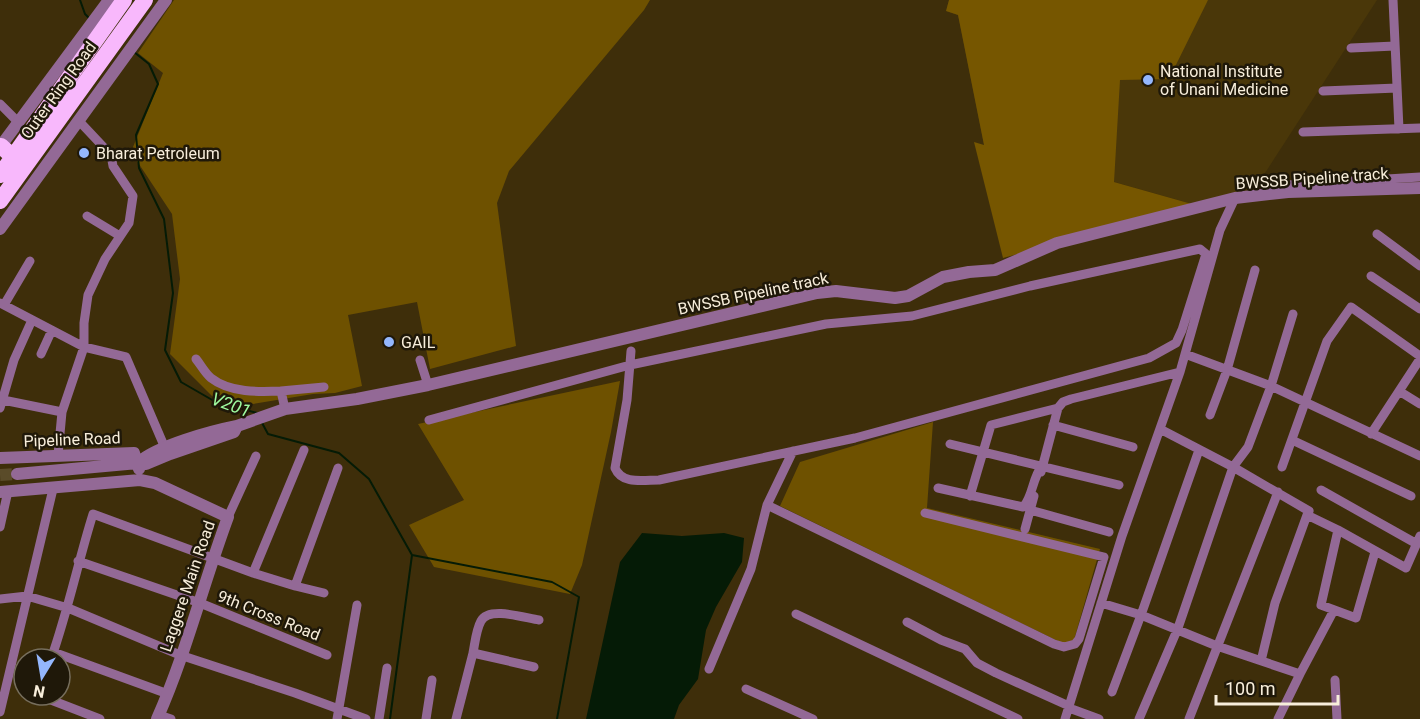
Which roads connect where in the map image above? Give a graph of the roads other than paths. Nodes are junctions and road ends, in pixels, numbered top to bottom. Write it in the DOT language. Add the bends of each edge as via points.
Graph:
graph roads {
  1 [pos="108,0"];
  2 [pos="124,0"];
  3 [pos="145,0"];
  4 [pos="166,0"];
  5 [pos="1392,0"];
  6 [pos="115,34"];
  7 [pos="1395,46"];
  8 [pos="1351,48"];
  9 [pos="1397,88"];
  10 [pos="1323,91"];
  11 [pos="0,104"];
  12 [pos="79,121"];
  13 [pos="18,123"];
  14 [pos="1420,128"];
  15 [pos="1399,129"];
  16 [pos="1303,132"];
  17 [pos="5,150"];
  18 [pos="1420,177"];
  19 [pos="1288,185"];
  20 [pos="1420,188"];
  21 [pos="8,190"];
  22 [pos="1235,198"];
  23 [pos="87,216"];
  24 [pos="0,229"];
  25 [pos="1377,234"];
  26 [pos="120,236"];
  27 [pos="30,261"];
  28 [pos="1420,266"];
  29 [pos="1255,270"];
  30 [pos="1371,276"];
  31 [pos="1,304"];
  32 [pos="1420,309"];
  33 [pos="1293,314"];
  34 [pos="32,320"];
  35 [pos="52,330"];
  36 [pos="84,347"];
  37 [pos="631,351"];
  38 [pos="41,354"];
  39 [pos="1185,354"];
  40 [pos="1420,358"];
  41 [pos="196,359"];
  42 [pos="420,360"];
  43 [pos="630,365"];
  44 [pos="1227,370"];
  45 [pos="1180,372"];
  46 [pos="428,385"];
  47 [pos="1271,386"];
  48 [pos="324,387"];
  49 [pos="281,391"];
  50 [pos="1399,392"];
  51 [pos="1305,401"];
  52 [pos="1,404"];
  53 [pos="1420,404"];
  54 [pos="1058,408"];
  55 [pos="285,409"];
  56 [pos="62,412"];
  57 [pos="265,415"];
  58 [pos="1210,415"];
  59 [pos="429,420"];
  60 [pos="1053,425"];
  61 [pos="237,426"];
  62 [pos="1160,429"];
  63 [pos="1371,434"];
  64 [pos="1292,440"];
  65 [pos="950,444"];
  66 [pos="1133,447"];
  67 [pos="165,448"];
  68 [pos="304,450"];
  69 [pos="1199,450"];
  70 [pos="793,451"];
  71 [pos="982,452"];
  72 [pos="58,455"];
  73 [pos="256,456"];
  74 [pos="1420,456"];
  75 [pos="0,458"];
  76 [pos="138,463"];
  77 [pos="1042,466"];
  78 [pos="1233,467"];
  79 [pos="1282,467"];
  80 [pos="338,468"];
  81 [pos="17,474"];
  82 [pos="140,480"];
  83 [pos="1119,485"];
  84 [pos="938,488"];
  85 [pos="53,489"];
  86 [pos="1321,490"];
  87 [pos="4,491"];
  88 [pos="1278,492"];
  89 [pos="970,496"];
  90 [pos="1411,496"];
  91 [pos="767,505"];
  92 [pos="1030,510"];
  93 [pos="925,513"];
  94 [pos="1307,515"];
  95 [pos="228,517"];
  96 [pos="0,527"];
  97 [pos="1025,529"];
  98 [pos="1338,530"];
  99 [pos="1109,532"];
  100 [pos="1418,540"];
  101 [pos="1375,552"];
  102 [pos="212,558"];
  103 [pos="78,561"];
  104 [pos="253,573"];
  105 [pos="295,586"];
  106 [pos="324,593"];
  107 [pos="27,596"];
  108 [pos="0,599"];
  109 [pos="200,603"];
  110 [pos="1101,603"];
  111 [pos="357,605"];
  112 [pos="68,608"];
  113 [pos="1334,610"];
  114 [pos="796,614"];
  115 [pos="1141,615"];
  116 [pos="539,621"];
  117 [pos="907,622"];
  118 [pos="1178,628"];
  119 [pos="1217,646"];
  120 [pos="55,647"];
  121 [pos="473,653"];
  122 [pos="180,655"];
  123 [pos="327,655"];
  124 [pos="1261,661"];
  125 [pos="72,662"];
  126 [pos="387,668"];
  127 [pos="534,668"];
  128 [pos="709,669"];
  129 [pos="1300,674"];
  130 [pos="432,680"];
  131 [pos="1335,680"];
  132 [pos="746,689"];
  133 [pos="1112,692"];
  134 [pos="168,694"];
  135 [pos="68,707"];
  136 [pos="1069,707"];
  137 [pos="0,712"];
  138 [pos="338,714"];
  139 [pos="158,717"];
  140 [pos="99,719"];
  141 [pos="171,719"];
  142 [pos="366,719"];
  143 [pos="379,719"];
  144 [pos="426,719"];
  145 [pos="456,719"];
  146 [pos="813,719"];
  147 [pos="1018,719"];
  148 [pos="1065,719"];
  149 [pos="1099,719"];
  150 [pos="1139,719"];
  151 [pos="1189,719"];
  152 [pos="1278,719"];
  153 [pos="1336,719"];
  1 -- 6 [label="street"];
  2 -- 6 [label="highway, Outer Ring Road"];
  3 -- 6 [label="highway, Outer Ring Road"];
  4 -- 6 [label="street"];
  5 -- 7 [label="street"];
  6 -- 12 [label="street"];
  6 -- 13 [label="street"];
  6 -- 17 [label="highway, Outer Ring Road"];
  6 -- 21 [label="highway, Outer Ring Road"];
  7 -- 8 [label="street"];
  7 -- 9 [label="street"];
  9 -- 10 [label="street"];
  9 -- 15 [label="street"];
  11 -- 13 [label="street"];
  12 -- 21 [label="street"];
  12 -- 26 [label="street" via="111,155 113,166 133,196 129,223"];
  13 -- 17 [label="street"];
  14 -- 15 [label="street"];
  15 -- 16 [label="street"];
  17 -- 21 [label="highway, Outer Ring Road"];
  18 -- 19 [label="street"];
  20 -- 22 [label="street, BWSSB Pipeline track" via="1288,192"];
  21 -- 24 [label="street"];
  22 -- 39 [label="street" via="1220,230"];
  22 -- 46 [label="street, BWSSB Pipeline track" via="1078,237 995,270 944,277 902,297 817,293"];
  23 -- 26 [label="street"];
  25 -- 28 [label="street"];
  26 -- 36 [label="street" via="88,296"];
  27 -- 31 [label="street"];
  29 -- 44 [label="street"];
  30 -- 32 [label="street"];
  31 -- 34 [label="street"];
  33 -- 47 [label="street"];
  34 -- 35 [label="street"];
  34 -- 52 [label="street" via="14,360"];
  35 -- 36 [label="street"];
  35 -- 38 [label="street"];
  36 -- 56 [label="street"];
  36 -- 67 [label="street" via="126,357"];
  37 -- 43 [label="street"];
  39 -- 44 [label="street"];
  39 -- 45 [label="street"];
  40 -- 50 [label="street"];
  40 -- 51 [label="street" via="1351,308 1327,341"];
  41 -- 49 [label="street" via="212,378 225,385 250,392"];
  42 -- 46 [label="street"];
  43 -- 59 [label="street"];
  43 -- 70 [label="street" via="615,468 623,478 659,480"];
  43 -- 70 [label="street" via="826,324 912,316 1200,249 1206,254 1176,344 1149,358 855,438"];
  44 -- 47 [label="street"];
  44 -- 58 [label="street"];
  45 -- 54 [label="street" via="1071,399"];
  45 -- 62 [label="street"];
  46 -- 55 [label="street, BWSSB Pipeline track"];
  47 -- 51 [label="street"];
  47 -- 78 [label="street" via="1248,447"];
  48 -- 49 [label="street"];
  49 -- 55 [label="street"];
  50 -- 53 [label="street"];
  50 -- 63 [label="street"];
  51 -- 63 [label="street"];
  51 -- 64 [label="street"];
  52 -- 56 [label="street"];
  54 -- 60 [label="street"];
  54 -- 71 [label="street" via="991,424"];
  55 -- 57 [label="street, BWSSB Pipeline track"];
  56 -- 72 [label="street"];
  57 -- 61 [label="street, Pipeline Road"];
  60 -- 66 [label="street"];
  60 -- 77 [label="street"];
  61 -- 67 [label="street, Pipeline Road"];
  61 -- 76 [label="street, Pipeline Road" via="234,432 146,464"];
  62 -- 69 [label="street"];
  62 -- 110 [label="street"];
  63 -- 74 [label="street"];
  64 -- 79 [label="street"];
  64 -- 90 [label="street"];
  65 -- 71 [label="street"];
  67 -- 76 [label="street, Pipeline Road"];
  68 -- 104 [label="street"];
  69 -- 78 [label="street"];
  69 -- 115 [label="street"];
  70 -- 91 [label="street"];
  71 -- 77 [label="street"];
  71 -- 89 [label="street"];
  72 -- 75 [label="street, Pipeline Road"];
  72 -- 76 [label="street, Pipeline Road" via="134,453"];
  73 -- 95 [label="street"];
  76 -- 81 [label="street"];
  76 -- 82 [label="street"];
  77 -- 83 [label="street"];
  77 -- 89 [label="street" via="1023,507"];
  77 -- 92 [label="street"];
  78 -- 88 [label="street"];
  78 -- 118 [label="street"];
  80 -- 105 [label="street"];
  82 -- 85 [label="street, Laggere Main Road"];
  82 -- 95 [label="street, Laggere Main Road" via="155,483"];
  84 -- 89 [label="street"];
  85 -- 87 [label="street, Laggere Main Road"];
  85 -- 107 [label="street"];
  86 -- 100 [label="street"];
  87 -- 96 [label="street"];
  88 -- 94 [label="street" via="1309,511"];
  88 -- 119 [label="street"];
  91 -- 93 [label="street" via="1054,644 1075,644 1104,557"];
  91 -- 128 [label="street" via="751,569"];
  92 -- 97 [label="street"];
  92 -- 99 [label="street"];
  94 -- 98 [label="street"];
  94 -- 124 [label="street" via="1282,584"];
  95 -- 102 [label="street, Laggere Main Road"];
  98 -- 101 [label="street"];
  98 -- 113 [label="street" via="1321,605"];
  100 -- 101 [label="street" via="1406,568"];
  101 -- 113 [label="street" via="1356,618"];
  102 -- 103 [label="street" via="93,514"];
  102 -- 104 [label="street"];
  102 -- 109 [label="street, Laggere Main Road"];
  103 -- 109 [label="street, 9th Cross Road"];
  103 -- 112 [label="street"];
  104 -- 105 [label="street"];
  105 -- 106 [label="street"];
  107 -- 108 [label="street"];
  107 -- 112 [label="street"];
  107 -- 137 [label="street"];
  109 -- 122 [label="street, Laggere Main Road"];
  109 -- 123 [label="street, 9th Cross Road"];
  110 -- 115 [label="street"];
  110 -- 136 [label="street"];
  111 -- 138 [label="street"];
  112 -- 120 [label="street"];
  112 -- 122 [label="street"];
  113 -- 129 [label="street"];
  114 -- 147 [label="street"];
  115 -- 118 [label="street"];
  115 -- 133 [label="street"];
  116 -- 121 [label="street" via="495,612 486,614"];
  117 -- 136 [label="street" via="965,649 976,663"];
  118 -- 119 [label="street"];
  118 -- 150 [label="street"];
  119 -- 124 [label="street"];
  119 -- 151 [label="street"];
  121 -- 127 [label="street"];
  121 -- 145 [label="street"];
  122 -- 134 [label="street, Laggere Main Road"];
  122 -- 138 [label="street"];
  124 -- 129 [label="street"];
  125 -- 134 [label="street"];
  126 -- 143 [label="street"];
  129 -- 152 [label="street"];
  130 -- 144 [label="street"];
  131 -- 153 [label="street"];
  132 -- 146 [label="street"];
  134 -- 139 [label="street, Laggere Main Road"];
  135 -- 140 [label="street"];
  136 -- 148 [label="street"];
  136 -- 149 [label="street"];
  138 -- 142 [label="street"];
  139 -- 141 [label="street"];
}
